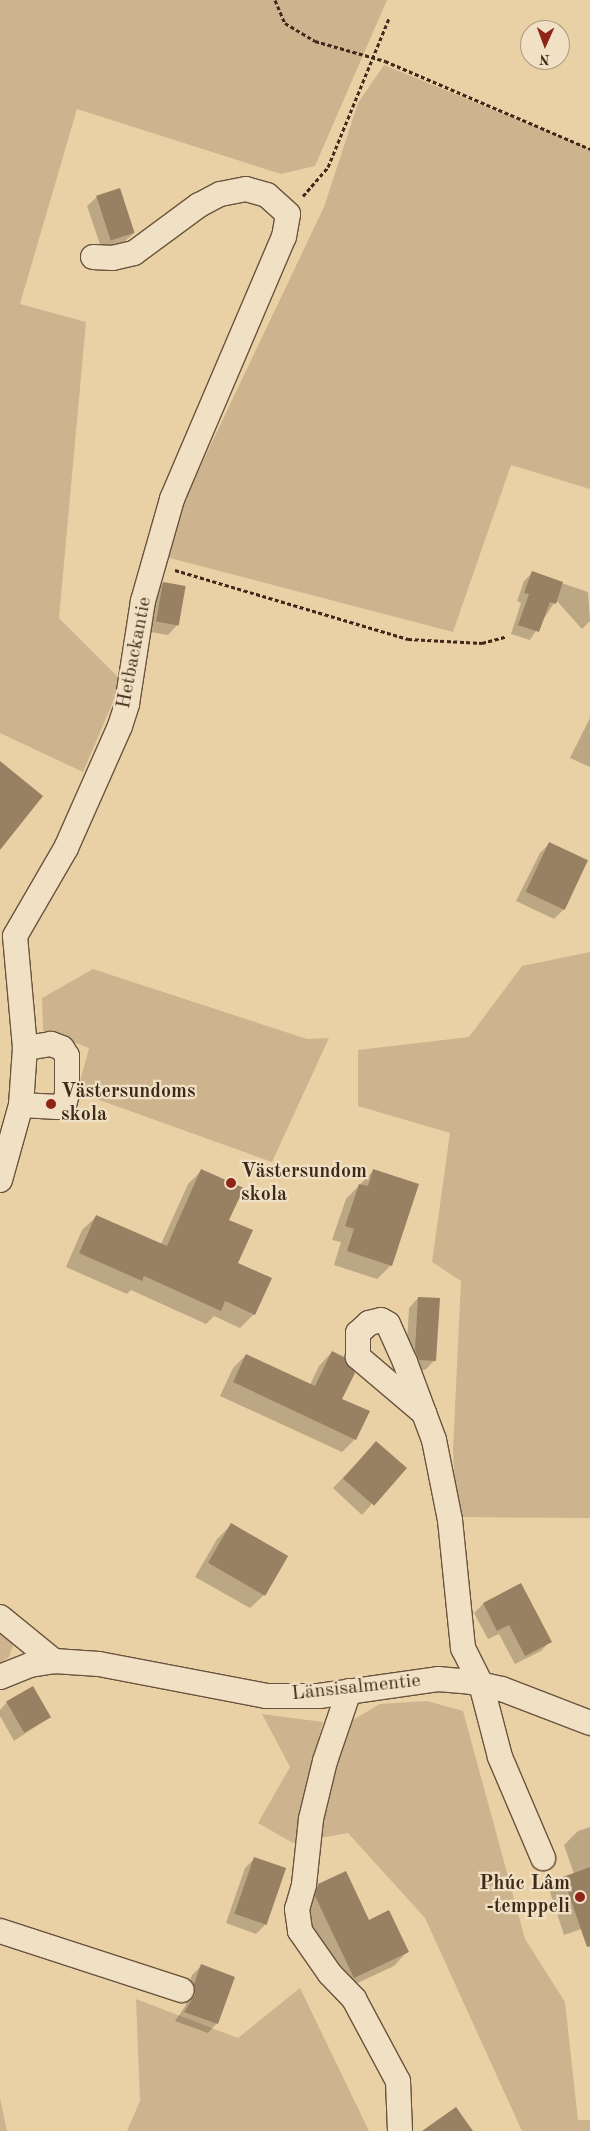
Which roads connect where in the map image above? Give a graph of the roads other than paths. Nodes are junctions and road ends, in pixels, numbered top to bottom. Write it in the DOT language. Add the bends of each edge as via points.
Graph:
graph roads {
  1 [pos="94,257"];
  2 [pos="7,931"];
  3 [pos="25,1048"];
  4 [pos="21,1105"];
  5 [pos="0,1180"];
  6 [pos="424,1413"];
  7 [pos="0,1617"];
  8 [pos="54,1661"];
  9 [pos="0,1678"];
  10 [pos="481,1684"];
  11 [pos="349,1691"];
  12 [pos="590,1723"];
  13 [pos="542,1858"];
  14 [pos="0,1931"];
  15 [pos="182,1990"];
  16 [pos="400,2131"];
  1 -- 2 [label="street, Hetbackantie" via="113,258 134,253 199,205 229,192 246,189 268,195 288,214 284,237 172,499 143,601 127,704 120,726 66,848"];
  2 -- 3 [label="street, Hetbackantie"];
  3 -- 4 [label="street, Hetbackantie"];
  3 -- 4 [label="street" via="51,1044 62,1048 67,1056 67,1094 64,1104 58,1107"];
  4 -- 5 [label="street, Hetbackantie"];
  6 -- 10 [label="street" via="434,1440 450,1520 463,1648"];
  7 -- 8 [label="street"];
  8 -- 9 [label="street, Länsisalmentie" via="30,1665"];
  8 -- 11 [label="street, Länsisalmentie" via="99,1664 248,1694 319,1696"];
  10 -- 11 [label="street, Länsisalmentie" via="438,1679"];
  10 -- 12 [label="street, Länsisalmentie"];
  10 -- 13 [label="street" via="500,1757"];
  11 -- 16 [label="street" via="325,1761 311,1819 304,1885 297,1909 300,1931 330,1974 354,1999 398,2081"];
  14 -- 15 [label="street"];
}
